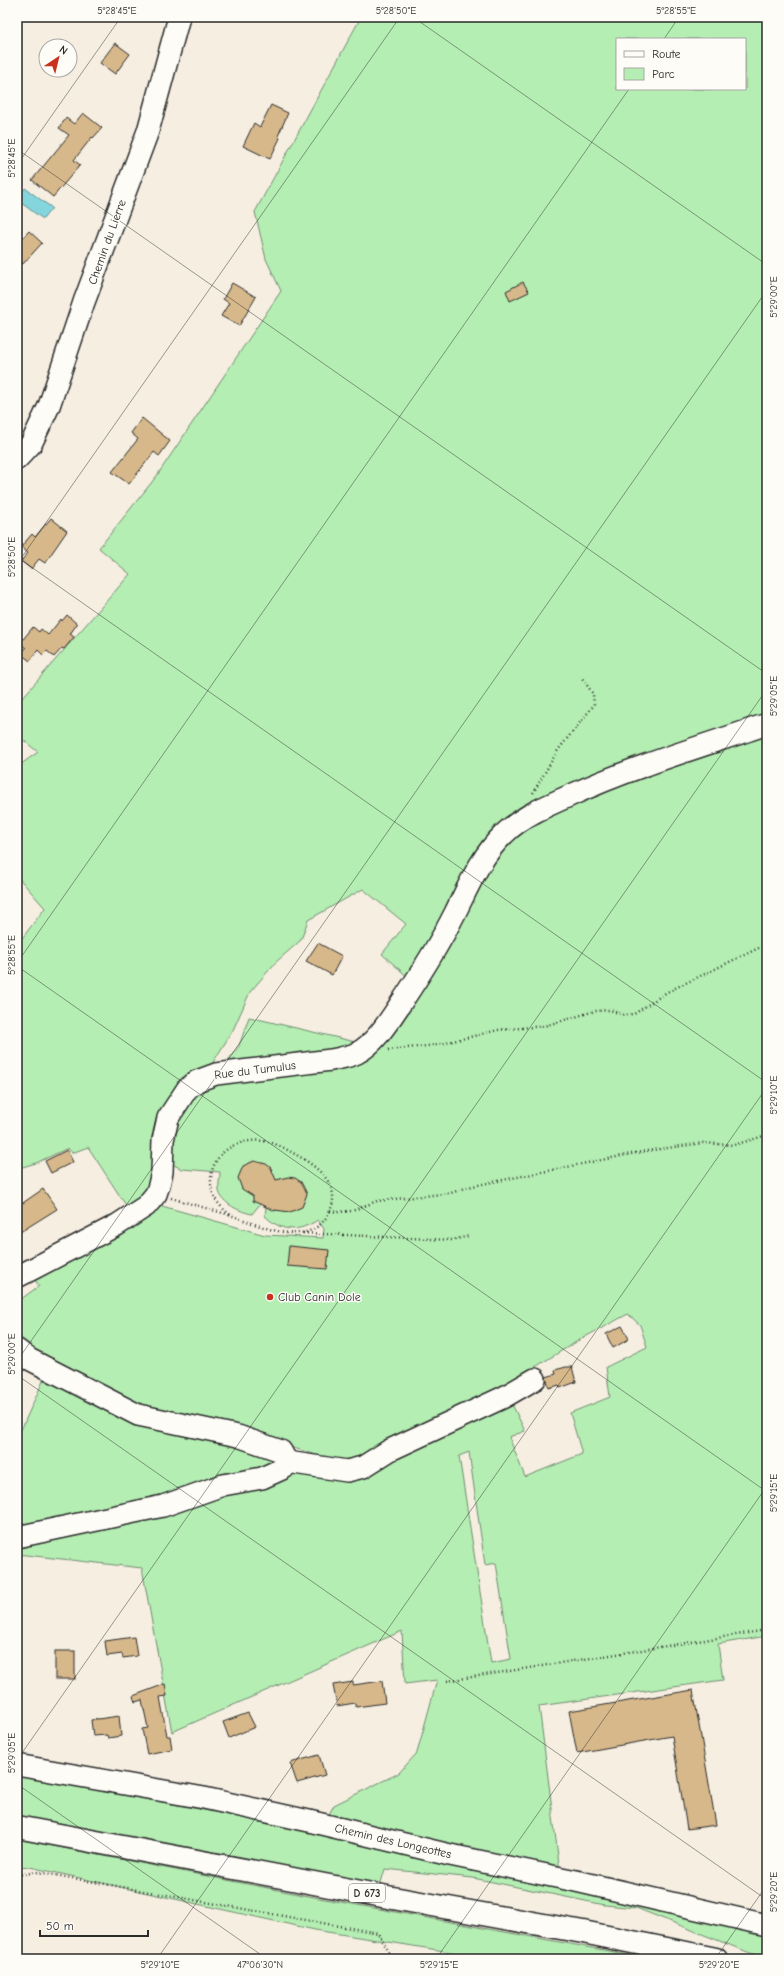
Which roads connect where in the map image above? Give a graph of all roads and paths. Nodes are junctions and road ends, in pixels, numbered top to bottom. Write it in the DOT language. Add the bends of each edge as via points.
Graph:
graph roads {
  1 [pos="179,17"];
  2 [pos="17,459"];
  3 [pos="582,678"];
  4 [pos="767,724"];
  5 [pos="530,798"];
  6 [pos="767,944"];
  7 [pos="358,1052"];
  8 [pos="767,1135"];
  9 [pos="156,1194"];
  10 [pos="330,1211"];
  11 [pos="232,1216"];
  12 [pos="288,1232"];
  13 [pos="470,1236"];
  14 [pos="17,1277"];
  15 [pos="17,1350"];
  16 [pos="535,1379"];
  17 [pos="286,1462"];
  18 [pos="17,1537"];
  19 [pos="767,1630"];
  20 [pos="447,1681"];
  21 [pos="17,1765"];
  22 [pos="17,1827"];
  23 [pos="17,1875"];
  24 [pos="767,1925"];
  25 [pos="393,1959"];
  26 [pos="716,1959"];
  1 -- 2 [label="street, Chemin du Lierre" via="148,131 84,302 50,406 30,444"];
  3 -- 5 [label="path" via="593,694 594,705 558,750"];
  4 -- 7 [label="street, Rue du Tumulus" via="610,777 545,807 503,834 486,854 428,963 392,1016 368,1045"];
  6 -- 7 [label="path" via="667,992 634,1014 624,1015 610,1010 596,1010 544,1026 498,1030 437,1045"];
  7 -- 9 [label="street, Rue du Tumulus" via="331,1060 216,1074 197,1081 176,1104 164,1129 162,1172"];
  8 -- 10 [label="path" via="734,1145 703,1143 646,1151 468,1187 451,1193 377,1201 352,1211"];
  9 -- 11 [label="path"];
  9 -- 14 [label="street, Rue du Tumulus" via="146,1206 117,1225"];
  10 -- 11 [label="path" via="331,1190 320,1171 310,1162 284,1148 254,1140 228,1148 212,1169 213,1196 224,1211"];
  10 -- 12 [label="path" via="315,1228"];
  11 -- 12 [label="path"];
  12 -- 13 [label="path" via="452,1240"];
  15 -- 17 [label="street" via="29,1359 138,1415 238,1436 281,1451"];
  16 -- 17 [label="street" via="504,1397 390,1450 363,1467 347,1471"];
  17 -- 18 [label="street" via="284,1468 262,1478 223,1485 163,1506"];
  19 -- 20 [label="path"];
  21 -- 24 [label="street, Chemin des Longeottes" via="204,1798"];
  22 -- 26 [label="main road, D 673"];
  23 -- 25 [label="path" via="38,1872 378,1933"];
}
